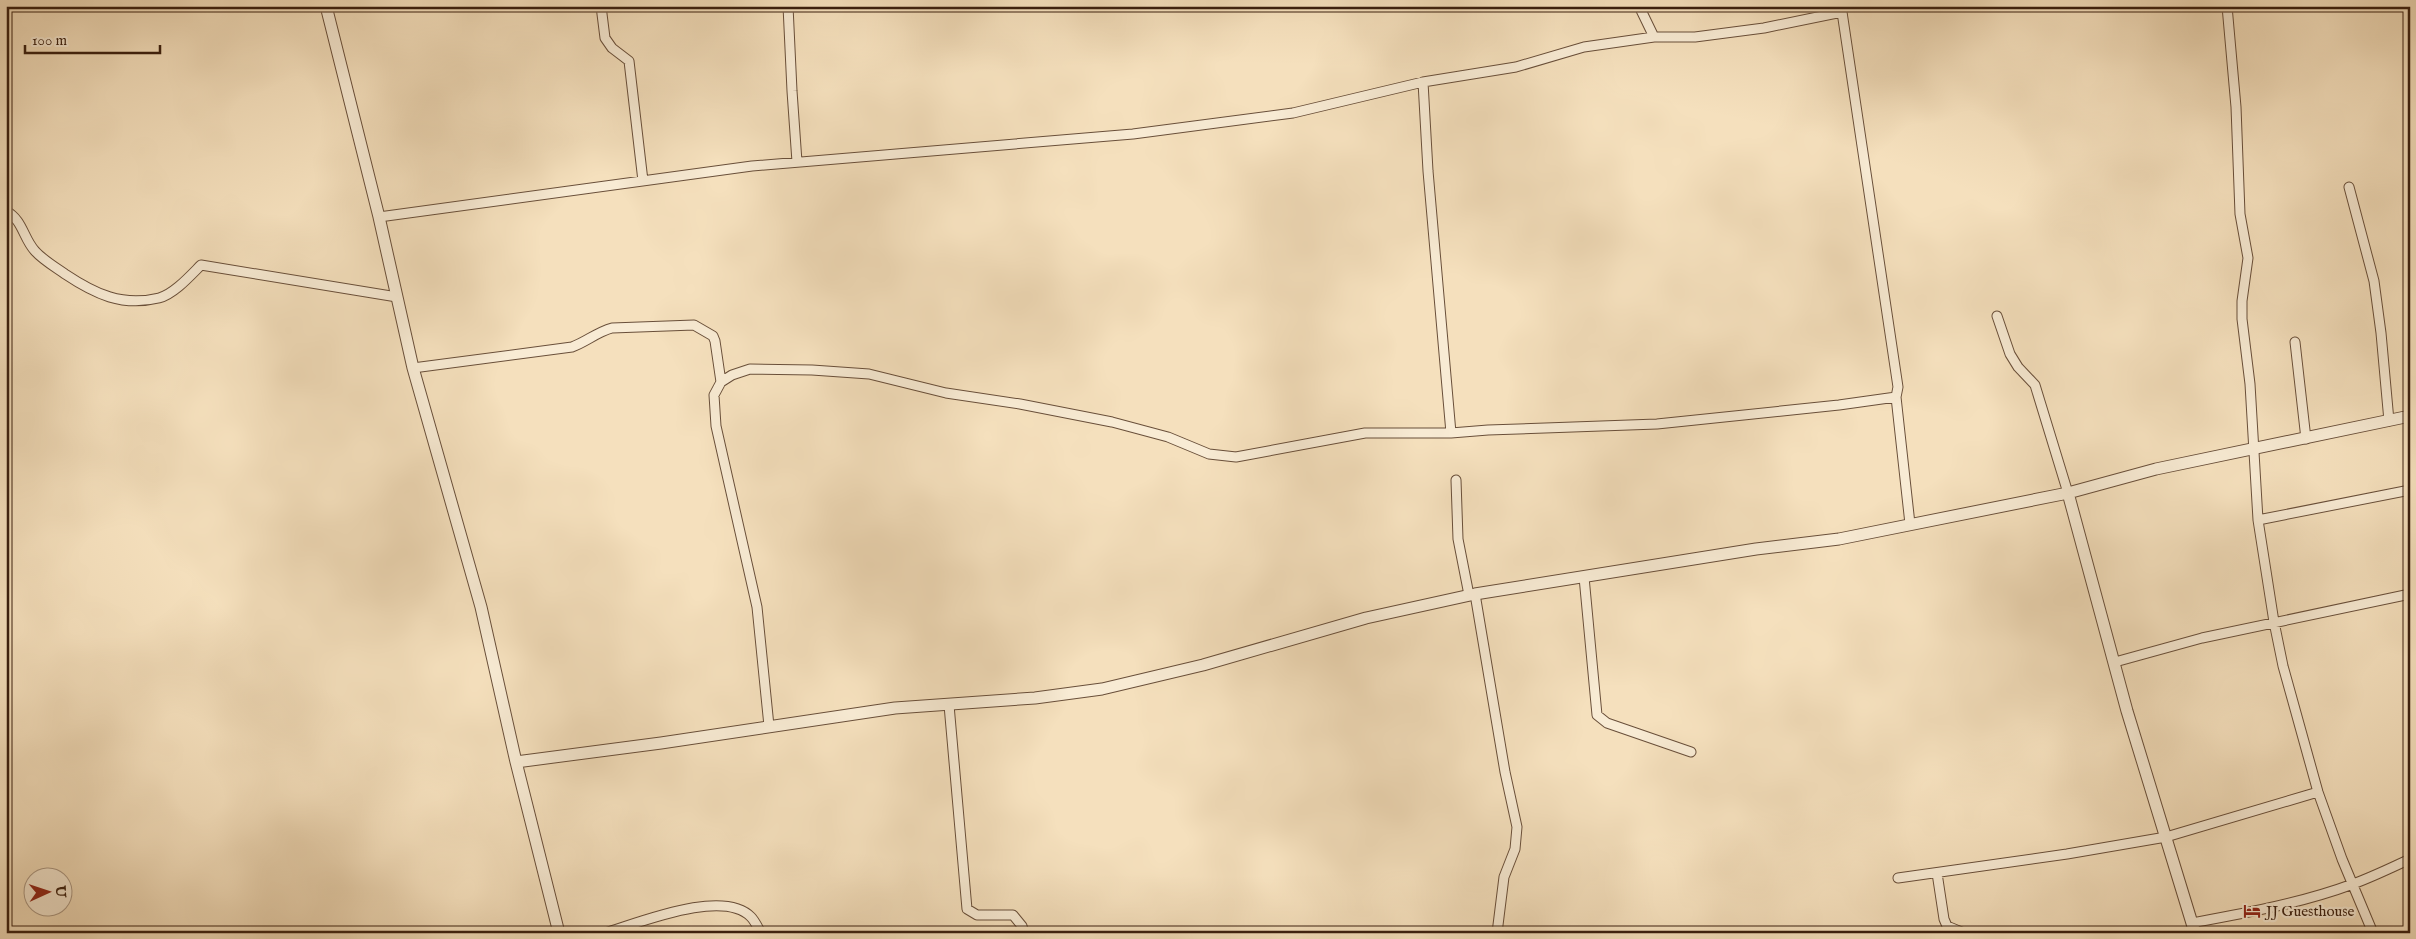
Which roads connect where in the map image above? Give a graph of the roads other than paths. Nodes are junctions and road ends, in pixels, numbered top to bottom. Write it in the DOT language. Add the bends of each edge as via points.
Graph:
graph roads {
  1 [pos="326,6"];
  2 [pos="601,6"];
  3 [pos="788,6"];
  4 [pos="1639,6"];
  5 [pos="2227,6"];
  6 [pos="1842,9"];
  7 [pos="1654,37"];
  8 [pos="1423,82"];
  9 [pos="797,162"];
  10 [pos="643,181"];
  11 [pos="2349,187"];
  12 [pos="6,211"];
  13 [pos="380,217"];
  14 [pos="397,297"];
  15 [pos="1997,316"];
  16 [pos="2295,342"];
  17 [pos="413,368"];
  18 [pos="721,382"];
  19 [pos="1896,397"];
  20 [pos="2410,416"];
  21 [pos="2389,421"];
  22 [pos="1451,433"];
  23 [pos="2306,439"];
  24 [pos="2252,448"];
  25 [pos="1456,480"];
  26 [pos="2410,490"];
  27 [pos="2068,493"];
  28 [pos="2258,520"];
  29 [pos="1910,524"];
  30 [pos="1584,577"];
  31 [pos="2410,594"];
  32 [pos="1472,595"];
  33 [pos="2274,622"];
  34 [pos="2115,662"];
  35 [pos="949,704"];
  36 [pos="768,726"];
  37 [pos="1691,752"];
  38 [pos="516,762"];
  39 [pos="2318,792"];
  40 [pos="2166,837"];
  41 [pos="2410,860"];
  42 [pos="1937,873"];
  43 [pos="1898,878"];
  44 [pos="2352,884"];
  45 [pos="2194,928"];
  46 [pos="559,933"];
  47 [pos="605,933"];
  48 [pos="762,933"];
  49 [pos="1024,933"];
  50 [pos="1498,933"];
  51 [pos="1964,933"];
  52 [pos="2373,933"];
  1 -- 13 [label="street"];
  2 -- 10 [label="street" via="605,38 629,61 632,73"];
  3 -- 9 [label="street"];
  4 -- 7 [label="street"];
  5 -- 24 [label="street" via="2236,108 2240,214 2248,258 2242,301"];
  6 -- 7 [label="street" via="1764,28 1695,37"];
  6 -- 19 [label="street" via="1898,388"];
  7 -- 8 [label="street" via="1584,47 1516,67"];
  8 -- 9 [label="street" via="1293,113 1132,134"];
  8 -- 22 [label="street"];
  9 -- 10 [label="street"];
  10 -- 13 [label="street"];
  11 -- 21 [label="street" via="2374,281"];
  12 -- 14 [label="street" via="21,223 33,250 47,262 91,292 125,301 160,298 184,282 201,265"];
  13 -- 14 [label="street"];
  14 -- 17 [label="street"];
  15 -- 27 [label="street" via="2010,354 2035,385"];
  16 -- 23 [label="street"];
  17 -- 18 [label="street" via="572,347 612,328 694,325 716,341"];
  17 -- 38 [label="street" via="481,607"];
  18 -- 22 [label="street" via="750,369 869,374 946,393 1112,422 1168,437 1210,454 1236,457 1365,433"];
  18 -- 36 [label="street" via="714,395 716,426 758,607"];
  19 -- 22 [label="street" via="1657,424"];
  19 -- 29 [label="street"];
  20 -- 21 [label="street"];
  21 -- 23 [label="street"];
  23 -- 24 [label="street"];
  24 -- 27 [label="street"];
  24 -- 28 [label="street"];
  25 -- 32 [label="street" via="1458,539"];
  26 -- 28 [label="street"];
  27 -- 29 [label="street"];
  27 -- 34 [label="street"];
  28 -- 33 [label="street"];
  29 -- 30 [label="street" via="1839,539"];
  30 -- 32 [label="street"];
  30 -- 37 [label="street" via="1597,715 1607,723"];
  31 -- 33 [label="street"];
  32 -- 35 [label="street" via="1366,618 1102,690"];
  32 -- 50 [label="street" via="1517,827 1515,849 1504,877"];
  33 -- 34 [label="street"];
  33 -- 39 [label="street"];
  34 -- 40 [label="street"];
  35 -- 36 [label="street" via="895,708"];
  35 -- 49 [label="street" via="967,910 977,915 1013,915"];
  36 -- 38 [label="street"];
  38 -- 46 [label="street"];
  39 -- 40 [label="street"];
  39 -- 44 [label="street"];
  40 -- 42 [label="street"];
  40 -- 45 [label="street"];
  41 -- 44 [label="street"];
  42 -- 43 [label="street"];
  42 -- 51 [label="street" via="1947,926"];
  44 -- 45 [label="street"];
  44 -- 52 [label="street"];
  47 -- 48 [label="street" via="700,905 728,905 751,916"];
}
